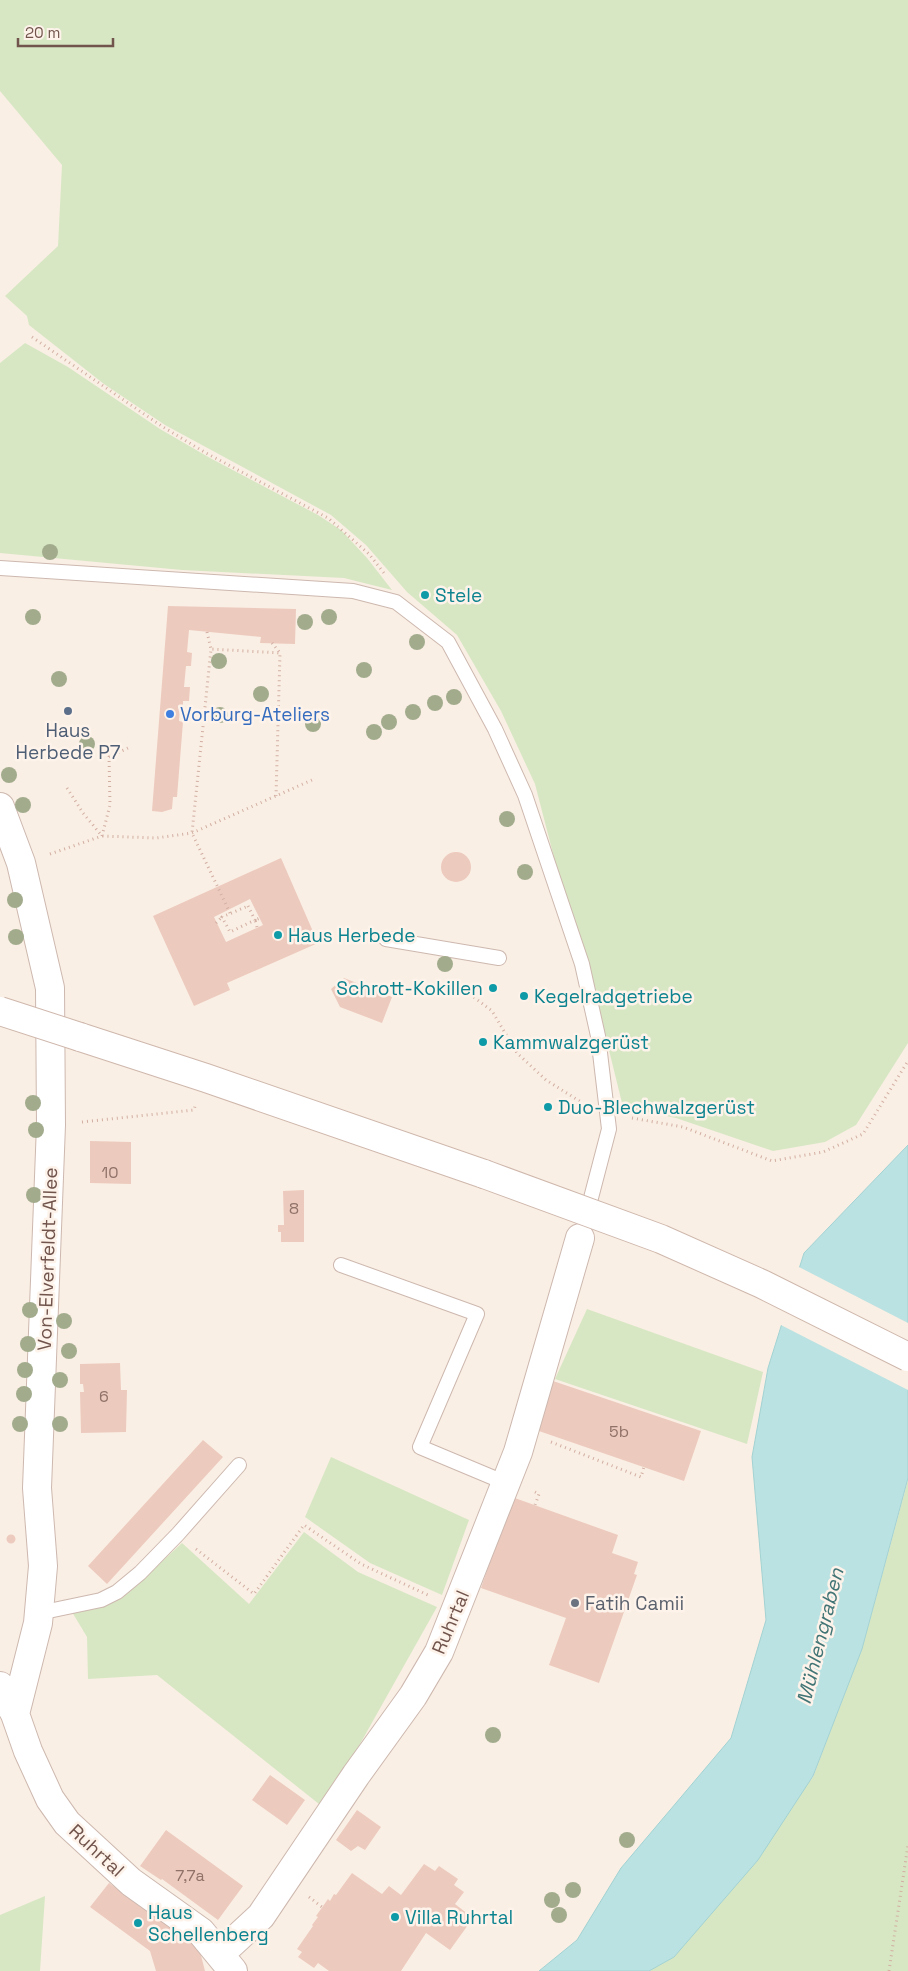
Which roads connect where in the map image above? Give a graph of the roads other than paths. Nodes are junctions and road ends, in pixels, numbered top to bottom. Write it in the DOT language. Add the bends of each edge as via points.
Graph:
graph roads {
  1 [pos="0,568"];
  2 [pos="0,807"];
  3 [pos="386,939"];
  4 [pos="499,958"];
  5 [pos="0,1011"];
  6 [pos="580,1238"];
  7 [pos="341,1265"];
  8 [pos="908,1357"];
  9 [pos="239,1465"];
  10 [pos="506,1483"];
  11 [pos="39,1613"];
  12 [pos="0,1686"];
  13 [pos="16,1714"];
  14 [pos="226,1963"];
  1 -- 6 [label="lane" via="353,591 396,602 448,642 495,730 524,795 582,964 598,1036 609,1129"];
  2 -- 11 [label="street, Von-Elverfeldt-Allee" via="21,864 50,988 51,1125 37,1488 43,1566"];
  3 -- 4 [label="lane"];
  5 -- 8 [label="street, bridge" via="206,1078 661,1239 762,1284"];
  6 -- 10 [label="street, Ruhrtal"];
  7 -- 10 [label="lane" via="477,1314 420,1447"];
  9 -- 11 [label="lane" via="178,1534 117,1592 101,1600"];
  10 -- 14 [label="street, Ruhrtal" via="439,1652 413,1696"];
  11 -- 13 [label="street, Von-Elverfeldt-Allee"];
  12 -- 13 [label="street, Ruhrtal"];
  13 -- 14 [label="street, Ruhrtal" via="28,1751 50,1799 67,1823 131,1882 201,1932"];
}
